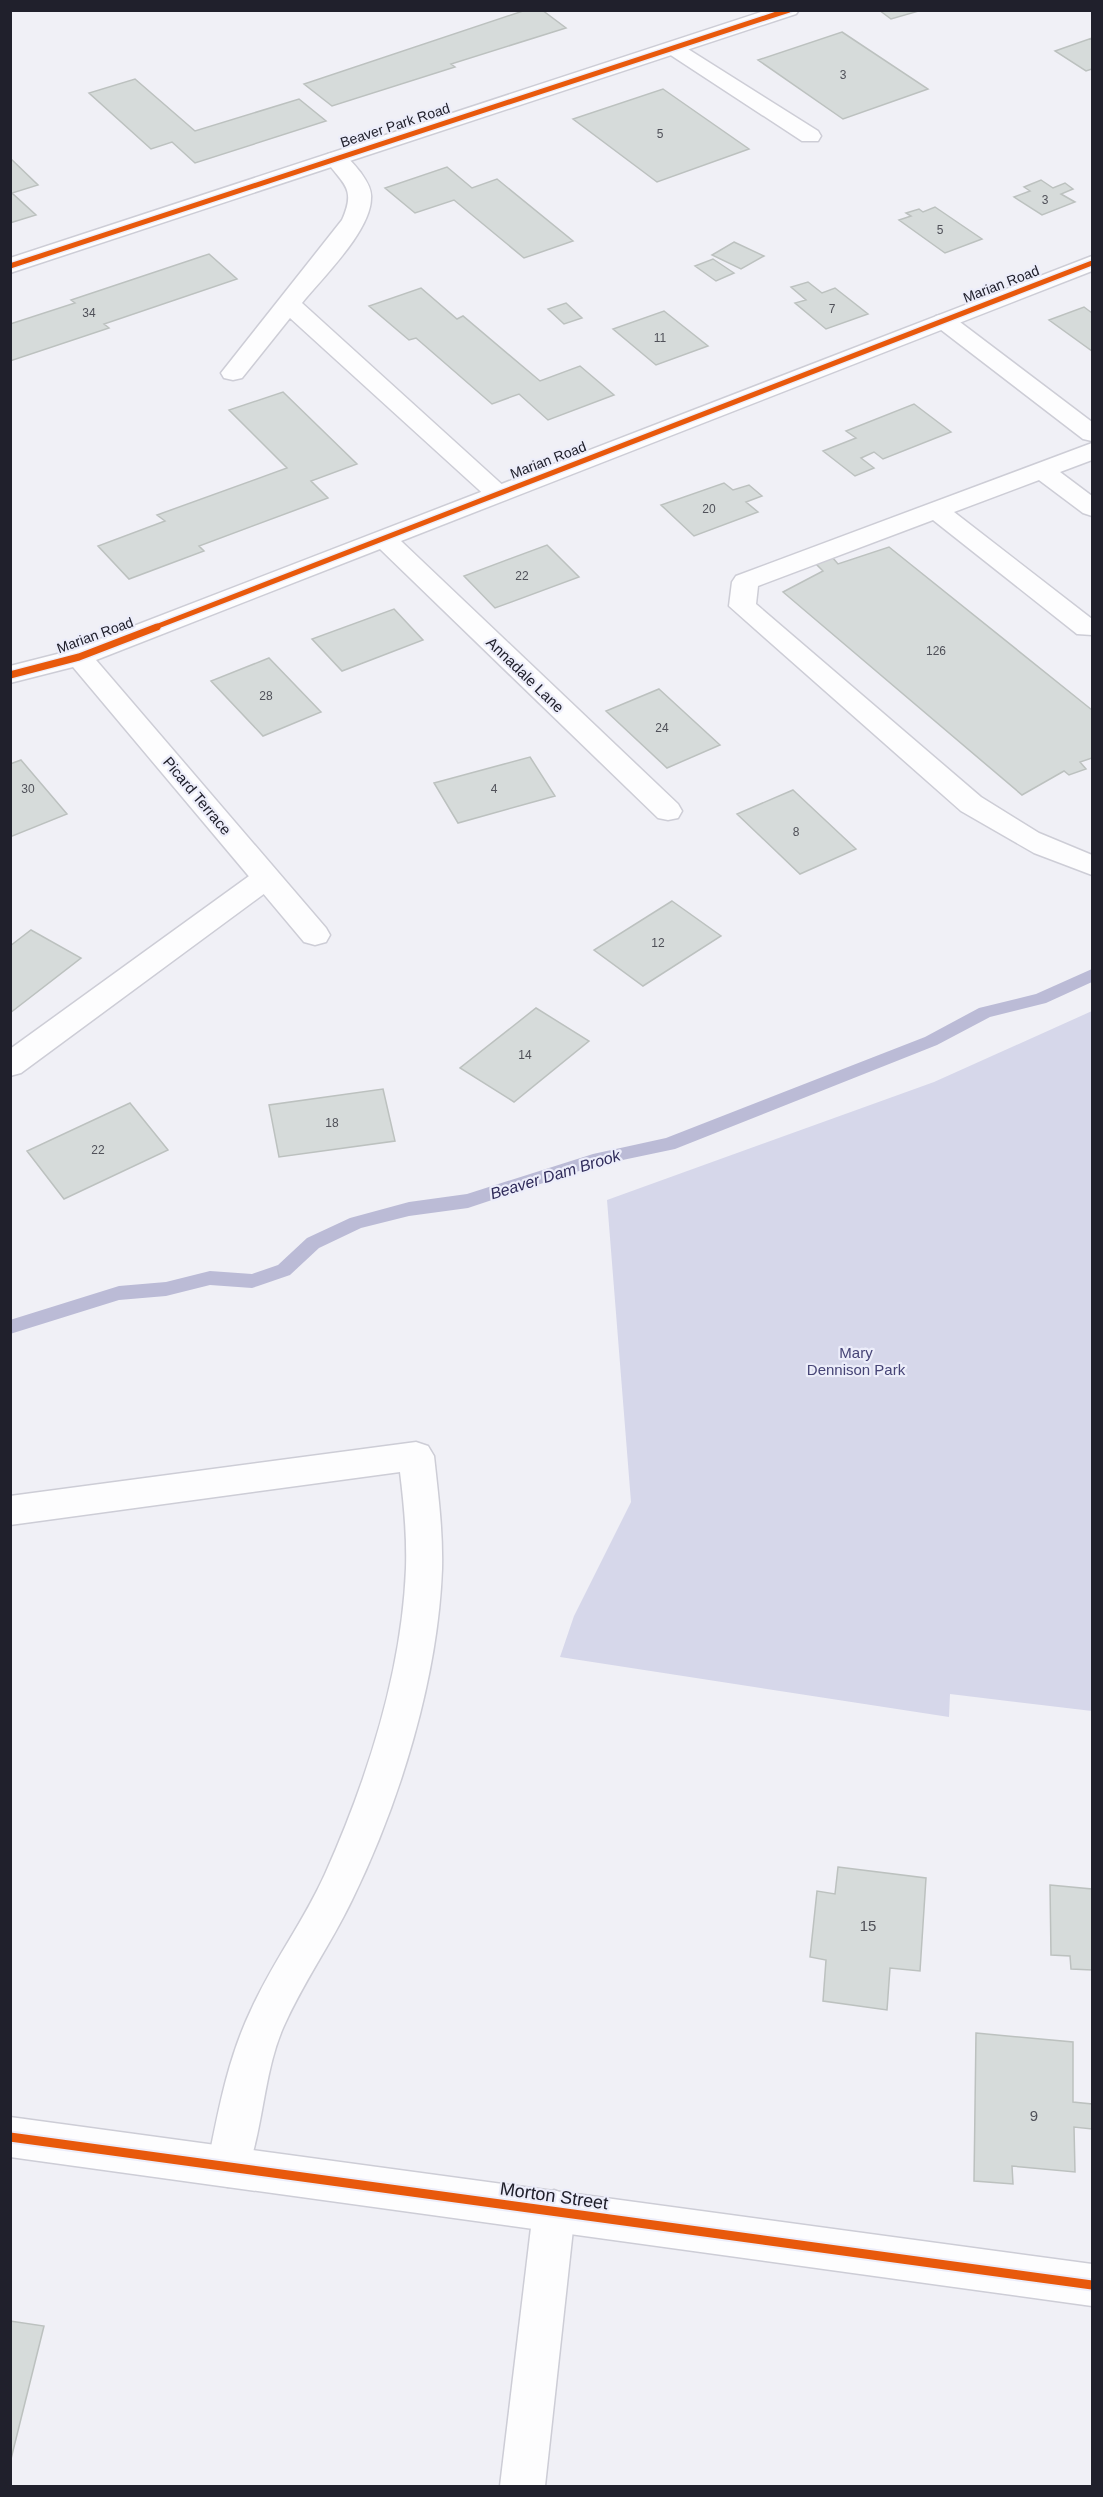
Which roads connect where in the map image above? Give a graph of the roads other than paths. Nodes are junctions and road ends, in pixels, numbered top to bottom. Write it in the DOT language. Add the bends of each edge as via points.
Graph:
graph roads {
  1 [pos="789,10"];
  2 [pos="673,48"];
  3 [pos="810,136"];
  4 [pos="336,159"];
  5 [pos="1092,263"];
  6 [pos="10,266"];
  7 [pos="289,304"];
  8 [pos="944,321"];
  9 [pos="232,373"];
  10 [pos="1092,434"];
  11 [pos="1092,451"];
  12 [pos="1042,470"];
  13 [pos="498,494"];
  14 [pos="1092,508"];
  15 [pos="936,510"];
  16 [pos="383,538"];
  17 [pos="1087,628"];
  18 [pos="79,657"];
  19 [pos="10,675"];
  20 [pos="668,811"];
  21 [pos="1092,865"];
  22 [pos="266,878"];
  23 [pos="315,935"];
  24 [pos="10,1065"];
  25 [pos="10,1511"];
  26 [pos="10,2137"];
  27 [pos="228,2167"];
  28 [pos="554,2211"];
  29 [pos="1092,2285"];
  30 [pos="522,2487"];
  1 -- 2 [label="street, Beaver Park Road"];
  2 -- 3 [label="street"];
  2 -- 4 [label="street, Beaver Park Road"];
  4 -- 6 [label="street, Beaver Park Road"];
  4 -- 7 [label="street" via="354,177 362,194 359,212"];
  5 -- 8 [label="street, Marian Road"];
  7 -- 9 [label="street"];
  7 -- 13 [label="street"];
  8 -- 10 [label="street"];
  8 -- 13 [label="street, Marian Road"];
  11 -- 12 [label="street"];
  12 -- 14 [label="street"];
  12 -- 15 [label="street"];
  13 -- 16 [label="street, Marian Road"];
  15 -- 17 [label="street"];
  15 -- 21 [label="street" via="745,582 742,606 971,804 1012,832 1052,852"];
  16 -- 18 [label="street, Marian Road"];
  16 -- 20 [label="street, Annadale Lane"];
  18 -- 19 [label="street, Marian Road"];
  18 -- 22 [label="street, Picard Terrace"];
  22 -- 23 [label="street, Picard Terrace"];
  22 -- 24 [label="street"];
  25 -- 27 [label="street" via="416,1456 423,1518 423,1581 417,1638 403,1700 347,1867 254,2052"];
  26 -- 27 [label="street, Morton Street"];
  27 -- 28 [label="street, Morton Street"];
  28 -- 29 [label="street, Morton Street"];
  28 -- 30 [label="street"];
}
